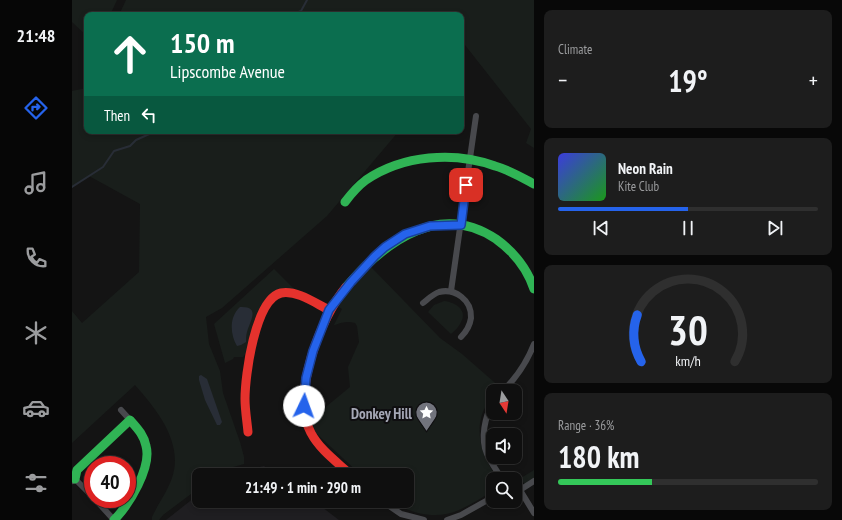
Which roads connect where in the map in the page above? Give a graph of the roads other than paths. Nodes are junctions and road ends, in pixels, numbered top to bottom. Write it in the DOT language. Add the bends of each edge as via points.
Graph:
graph roads {
  1 [pos="476,116"];
  2 [pos="470,159"];
  3 [pos="534,184"];
  4 [pos="345,202"];
  5 [pos="461,225"];
  6 [pos="534,289"];
  7 [pos="451,291"];
  8 [pos="423,303"];
  9 [pos="329,310"];
  10 [pos="461,337"];
  11 [pos="534,344"];
  12 [pos="509,384"];
  13 [pos="121,410"];
  14 [pos="130,420"];
  15 [pos="486,420"];
  16 [pos="248,432"];
  17 [pos="343,468"];
  18 [pos="498,472"];
  19 [pos="74,480"];
  20 [pos="534,481"];
  21 [pos="522,487"];
  22 [pos="84,489"];
  23 [pos="522,495"];
  24 [pos="486,501"];
  25 [pos="103,508"];
  26 [pos="392,508"];
  27 [pos="534,513"];
  28 [pos="114,520"];
  29 [pos="424,520"];
  30 [pos="448,520"];
  1 -- 2 [label="street"];
  2 -- 3 [label="street" via="498,166"];
  2 -- 4 [label="street" via="441,158 394,166 366,181"];
  2 -- 5 [label="street"];
  5 -- 6 [label="street" via="490,235 506,246 516,255 528,273"];
  5 -- 7 [label="street"];
  5 -- 9 [label="street" via="437,225 405,234 385,247 351,282"];
  7 -- 8 [label="street" via="438,293"];
  7 -- 10 [label="street" via="464,298 470,312 468,327"];
  9 -- 16 [label="street" via="294,293 276,295 264,308 248,361 245,399"];
  9 -- 17 [label="street" via="313,351 306,378 304,406 310,433"];
  11 -- 12 [label="street" via="521,370"];
  13 -- 14 [label="street"];
  14 -- 19 [label="street" via="77,470"];
  14 -- 28 [label="street" via="144,440 147,462 143,476 120,515"];
  15 -- 18 [label="street" via="484,428 487,454"];
  19 -- 22 [label="street"];
  20 -- 21 [label="street"];
  23 -- 27 [label="street"];
  24 -- 30 [label="street"];
  25 -- 28 [label="street"];
  26 -- 29 [label="street" via="401,514"];
}
